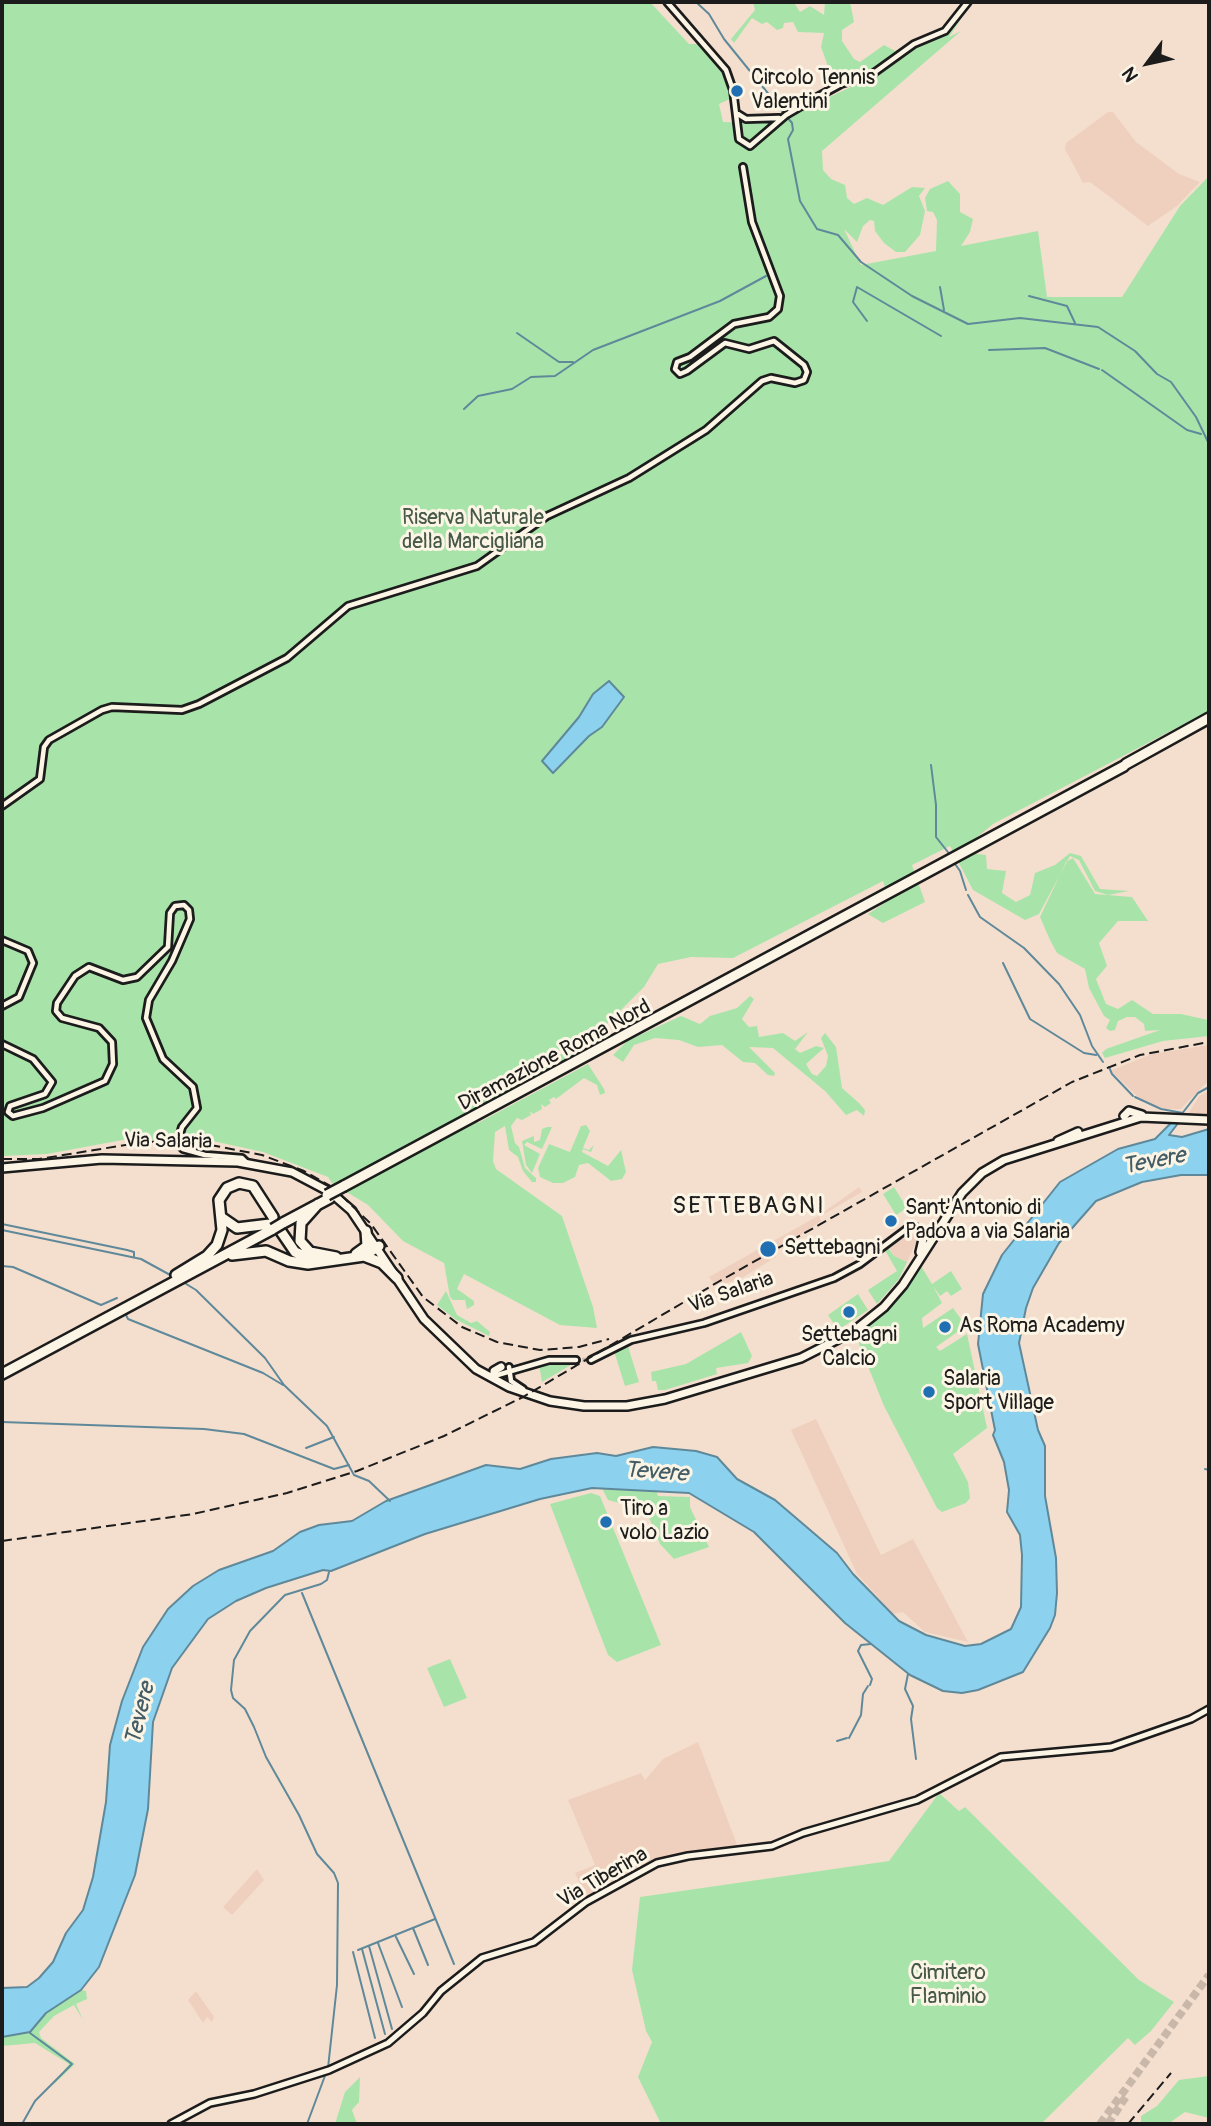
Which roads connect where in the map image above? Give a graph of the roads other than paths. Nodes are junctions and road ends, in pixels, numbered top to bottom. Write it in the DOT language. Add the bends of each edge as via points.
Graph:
graph roads {
  1 [pos="667,2"];
  2 [pos="968,2"];
  3 [pos="736,110"];
  4 [pos="786,116"];
  5 [pos="751,120"];
  6 [pos="738,131"];
  7 [pos="760,139"];
  8 [pos="743,167"];
  9 [pos="1209,719"];
  10 [pos="1209,724"];
  11 [pos="1126,766"];
  12 [pos="2,806"];
  13 [pos="2,940"];
  14 [pos="2,1006"];
  15 [pos="2,1044"];
  16 [pos="1130,1118"];
  17 [pos="1209,1118"];
  18 [pos="1078,1132"];
  19 [pos="1058,1141"];
  20 [pos="248,1164"];
  21 [pos="2,1168"];
  22 [pos="331,1195"];
  23 [pos="943,1203"];
  24 [pos="318,1204"];
  25 [pos="351,1210"];
  26 [pos="219,1212"];
  27 [pos="942,1216"];
  28 [pos="276,1224"];
  29 [pos="904,1230"];
  30 [pos="366,1231"];
  31 [pos="927,1238"];
  32 [pos="378,1247"];
  33 [pos="363,1254"];
  34 [pos="339,1259"];
  35 [pos="205,1266"];
  36 [pos="397,1278"];
  37 [pos="175,1279"];
  38 [pos="576,1360"];
  39 [pos="591,1360"];
  40 [pos="507,1368"];
  41 [pos="2,1372"];
  42 [pos="493,1378"];
  43 [pos="523,1389"];
  44 [pos="1209,1709"];
  45 [pos="171,2124"];
  1 -- 3 [label="street" via="726,70"];
  2 -- 4 [label="street" via="946,30 914,44 869,76 838,86"];
  3 -- 5 [label="street" via="740,117"];
  3 -- 6 [label="street"];
  4 -- 5 [label="street"];
  4 -- 7 [label="street"];
  5 -- 6 [label="street" via="741,123"];
  5 -- 7 [label="street" via="762,128"];
  6 -- 7 [label="street" via="748,146"];
  8 -- 12 [label="street" via="752,222 780,296 779,309 769,317 734,324 677,362 675,370 680,374 687,371 725,343 749,349 774,341 804,365 804,380 762,381 705,430 629,478 547,516 477,566 348,606 287,657 199,704 182,710 102,710 49,740 40,779"];
  9 -- 11 [label="highway, Diramazione Roma Nord"];
  10 -- 11 [label="highway, Diramazione Roma Nord"];
  11 -- 22 [label="highway, Diramazione Roma Nord, bridge"];
  13 -- 14 [label="street" via="26,950 33,959 19,997"];
  15 -- 20 [label="street" via="33,1059 52,1082 46,1094 10,1107 13,1116 105,1081 113,1064 112,1042 99,1028 62,1018 57,1003 75,976 89,967 123,980 137,977 168,947 170,913 175,906 184,905 190,919 149,1000 146,1018 163,1059 193,1087 197,1108 182,1127 179,1140 189,1151 242,1158"];
  16 -- 17 [label="main road"];
  16 -- 19 [label="main road"];
  16 -- 31 [label="main road" via="994,1165 962,1192"];
  18 -- 19 [label="main road"];
  19 -- 27 [label="main road" via="992,1163 965,1185"];
  20 -- 21 [label="main road, Via Salaria" via="102,1158"];
  20 -- 22 [label="main road, Via Salaria" via="292,1172"];
  22 -- 24 [label="highway, Diramazione Roma Nord"];
  22 -- 25 [label="main road, Via Salaria"];
  22 -- 28 [label="highway, Diramazione Roma Nord"];
  23 -- 27 [label="main road"];
  24 -- 28 [label="highway, Diramazione Roma Nord"];
  24 -- 34 [label="highway" via="301,1223 300,1241 317,1255"];
  25 -- 30 [label="main road, Via Salaria"];
  25 -- 32 [label="main road, Via Salaria"];
  26 -- 28 [label="highway" via="237,1228"];
  26 -- 28 [label="highway" via="222,1193 233,1184 245,1183 257,1189"];
  26 -- 37 [label="highway" via="222,1230 217,1245"];
  27 -- 31 [label="main road"];
  28 -- 34 [label="highway" via="295,1252 324,1261"];
  28 -- 35 [label="highway, Diramazione Roma Nord"];
  28 -- 37 [label="highway, Diramazione Roma Nord"];
  29 -- 31 [label="street"];
  29 -- 31 [label="street, Via Salaria" via="912,1225"];
  29 -- 39 [label="street, Via Salaria" via="834,1278 698,1325 631,1340"];
  30 -- 32 [label="main road, Via Salaria"];
  30 -- 33 [label="highway" via="368,1244"];
  31 -- 42 [label="main road" via="895,1294 866,1323 796,1359 665,1399 619,1407 550,1401"];
  31 -- 43 [label="main road" via="907,1273 877,1308 844,1333 799,1355 626,1403 572,1402"];
  32 -- 33 [label="highway"];
  32 -- 36 [label="main road, Via Salaria"];
  32 -- 42 [label="main road, Via Salaria" via="432,1322"];
  33 -- 34 [label="highway"];
  33 -- 36 [label="highway" via="382,1263"];
  34 -- 35 [label="highway" via="302,1264 256,1251"];
  35 -- 37 [label="highway, Diramazione Roma Nord"];
  36 -- 42 [label="main road, Via Salaria" via="437,1334 459,1356"];
  37 -- 41 [label="highway, Diramazione Roma Nord"];
  38 -- 40 [label="street"];
  40 -- 42 [label="main road" via="494,1371"];
  40 -- 43 [label="street" via="511,1380"];
  42 -- 43 [label="main road"];
  44 -- 45 [label="main road, Via Tiberina" via="1108,1748 1004,1756 913,1802 772,1846 657,1863 586,1902 533,1942 482,1958 441,1991 399,2036 330,2070 210,2103"];
}
